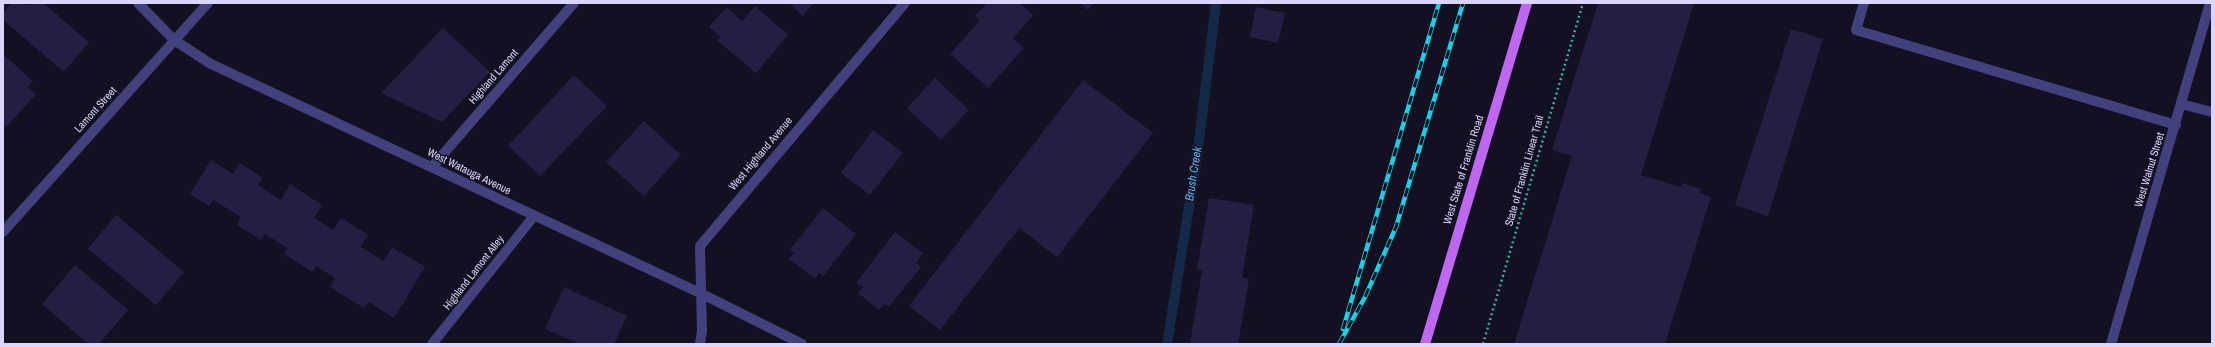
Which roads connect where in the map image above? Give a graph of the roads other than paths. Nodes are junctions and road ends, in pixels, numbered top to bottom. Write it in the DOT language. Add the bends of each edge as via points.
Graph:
graph roads {
  1 [pos="138,3"];
  2 [pos="208,3"];
  3 [pos="574,3"];
  4 [pos="905,3"];
  5 [pos="1527,3"];
  6 [pos="1864,3"];
  7 [pos="2211,4"];
  8 [pos="174,40"];
  9 [pos="2181,104"];
  10 [pos="2212,112"];
  11 [pos="2176,125"];
  12 [pos="432,167"];
  13 [pos="534,216"];
  14 [pos="3,232"];
  15 [pos="700,293"];
  16 [pos="432,344"];
  17 [pos="700,344"];
  18 [pos="802,344"];
  19 [pos="1424,344"];
  20 [pos="2111,344"];
  1 -- 8 [label="street, West Watauga Avenue"];
  2 -- 8 [label="street, Lamont Street"];
  3 -- 12 [label="street, Highland Lamont"];
  4 -- 15 [label="street, West Highland Avenue" via="700,246"];
  5 -- 19 [label="main road, West State of Franklin Road"];
  6 -- 11 [label="street" via="1856,30"];
  7 -- 9 [label="street, West Walnut Street"];
  8 -- 12 [label="street, West Watauga Avenue" via="211,64"];
  8 -- 14 [label="street, Lamont Street"];
  9 -- 10 [label="street"];
  9 -- 11 [label="street, West Walnut Street"];
  11 -- 20 [label="street, West Walnut Street"];
  12 -- 13 [label="street, West Watauga Avenue"];
  13 -- 15 [label="street, West Watauga Avenue"];
  13 -- 16 [label="street, Highland Lamont Alley"];
  15 -- 17 [label="street, West Highland Avenue"];
  15 -- 18 [label="street, West Watauga Avenue"];
}
